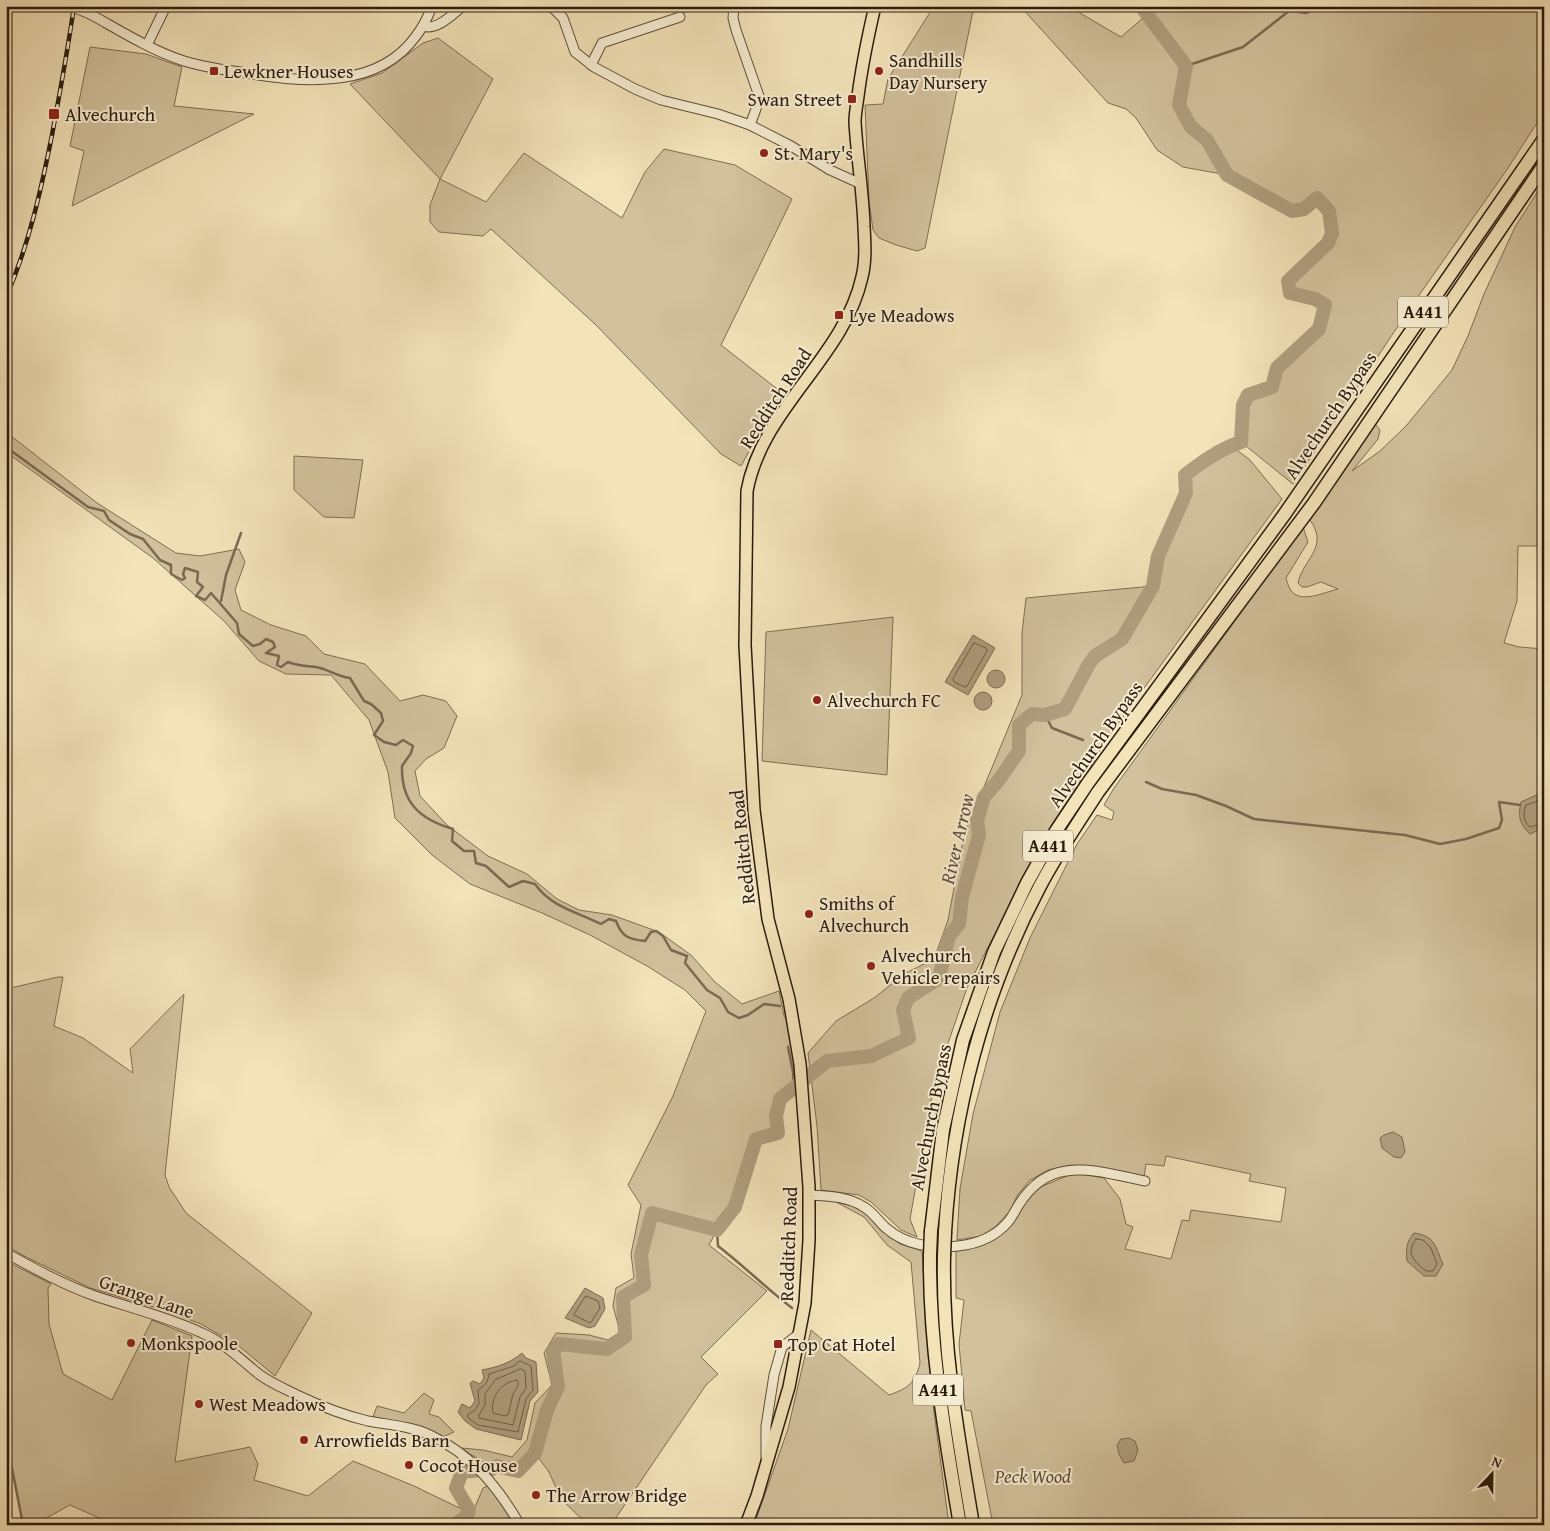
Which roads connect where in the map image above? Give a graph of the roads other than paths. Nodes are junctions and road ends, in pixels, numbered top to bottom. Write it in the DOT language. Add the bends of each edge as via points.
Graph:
graph roads {
  1 [pos="70,6"];
  2 [pos="166,6"];
  3 [pos="432,6"];
  4 [pos="463,6"];
  5 [pos="551,6"];
  6 [pos="734,6"];
  7 [pos="875,6"];
  8 [pos="680,18"];
  9 [pos="423,26"];
  10 [pos="147,44"];
  11 [pos="591,65"];
  12 [pos="750,125"];
  13 [pos="1544,139"];
  14 [pos="1544,165"];
  15 [pos="861,184"];
  16 [pos="1145,1181"];
  17 [pos="809,1195"];
  18 [pos="6,1254"];
  19 [pos="800,1333"];
  20 [pos="766,1468"];
  21 [pos="520,1525"];
  22 [pos="746,1525"];
  23 [pos="960,1525"];
  24 [pos="972,1525"];
  1 -- 10 [label="street, bridge"];
  2 -- 10 [label="street"];
  3 -- 9 [label="street"];
  4 -- 9 [label="street" via="434,27"];
  5 -- 11 [label="street" via="566,25 575,52"];
  6 -- 12 [label="street" via="736,30 759,96"];
  7 -- 15 [label="main road" via="861,67 855,120"];
  8 -- 11 [label="street" via="602,43"];
  9 -- 10 [label="street" via="402,52 389,61 360,73 325,80 282,79 204,66"];
  11 -- 12 [label="street" via="661,100"];
  12 -- 15 [label="street"];
  13 -- 23 [label="highway, Alvechurch Bypass / A441, bridge" via="1304,487 1088,783 1027,883 994,952 963,1040 943,1130 931,1231 930,1290 937,1382"];
  14 -- 24 [label="highway, Alvechurch Bypass / A441, bridge" via="1314,503 1098,792 1039,888 1005,962 976,1046 956,1131 945,1232 944,1293 949,1374"];
  15 -- 17 [label="main road, Redditch Road" via="865,244 858,294 838,332 762,446 751,470 747,491 744,645 754,810 768,919 789,999 800,1064"];
  16 -- 17 [label="street" via="1094,1171 1057,1173 1031,1188 1001,1230 983,1240 956,1246 906,1240 893,1234 858,1204 837,1197"];
  17 -- 19 [label="main road, Redditch Road" via="808,1260"];
  18 -- 21 [label="street, Grange Lane" via="78,1289 204,1334 230,1350 261,1376 296,1395 343,1414 430,1435 486,1476"];
  19 -- 20 [label="main road, Redditch Road" via="789,1387"];
  19 -- 20 [label="street" via="782,1347 774,1375 766,1426"];
  20 -- 22 [label="main road, Redditch Road"];
}
